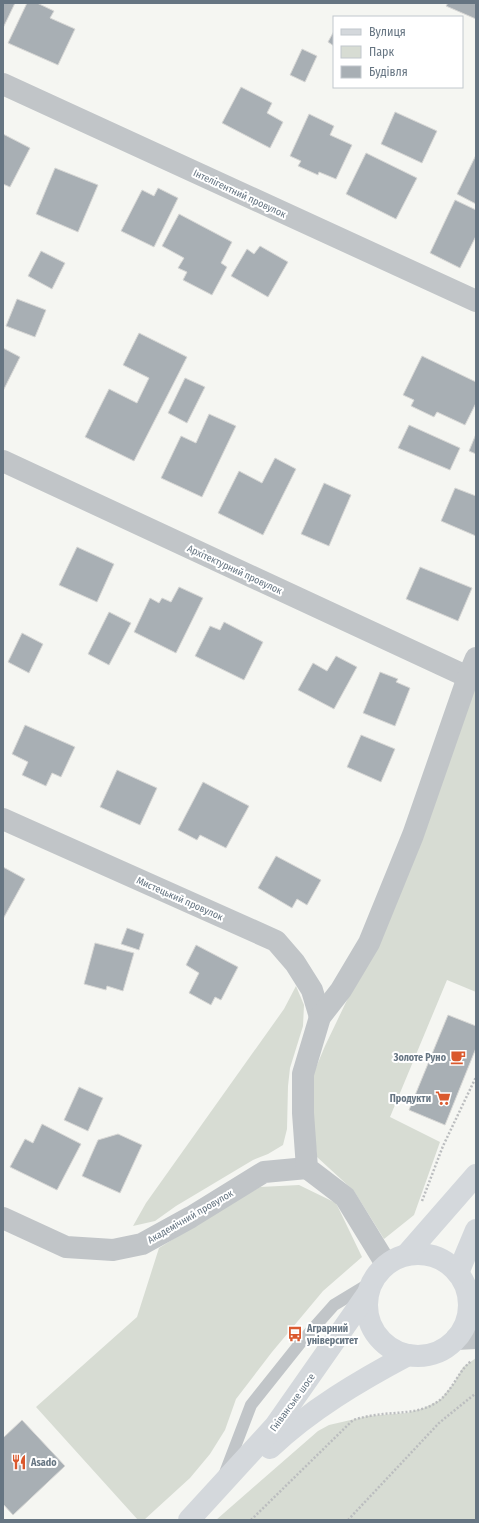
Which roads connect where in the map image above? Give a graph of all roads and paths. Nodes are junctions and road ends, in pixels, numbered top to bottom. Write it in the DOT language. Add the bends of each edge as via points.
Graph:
graph roads {
  1 [pos="3,84"];
  2 [pos="476,301"];
  3 [pos="3,460"];
  4 [pos="472,668"];
  5 [pos="3,819"];
  6 [pos="320,1017"];
  7 [pos="307,1168"];
  8 [pos="476,1175"];
  9 [pos="3,1218"];
  10 [pos="476,1230"];
  11 [pos="407,1254"];
  12 [pos="386,1264"];
  13 [pos="458,1272"];
  14 [pos="370,1288"];
  15 [pos="473,1300"];
  16 [pos="469,1345"];
  17 [pos="408,1355"];
  18 [pos="476,1393"];
  19 [pos="220,1486"];
  20 [pos="191,1520"];
  21 [pos="250,1520"];
  22 [pos="348,1520"];
  1 -- 2 [label="street, Інтелігентний провулок"];
  3 -- 4 [label="street, Архітектурний провулок"];
  4 -- 6 [label="street" via="413,836 369,943 342,990"];
  5 -- 6 [label="street, Мистецький провулок" via="276,941 312,990"];
  6 -- 7 [label="street" via="303,1074"];
  7 -- 9 [label="street, Академічний провулок" via="264,1172 142,1244 113,1250 66,1247"];
  7 -- 12 [label="street" via="345,1197"];
  8 -- 11 [label="main road, Гніванське шосе"];
  10 -- 13 [label="main road"];
  11 -- 12 [label="main road, Гніванське шосе"];
  11 -- 13 [label="main road, Гніванське шосе" via="436,1256"];
  12 -- 14 [label="main road, Гніванське шосе"];
  13 -- 15 [label="main road, Гніванське шосе"];
  14 -- 17 [label="main road, Гніванське шосе" via="366,1307 375,1333 395,1351"];
  14 -- 19 [label="main road, Гніванське шосе" via="275,1426"];
  14 -- 19 [label="lane" via="334,1306 302,1340 251,1405"];
  15 -- 16 [label="main road, Гніванське шосе" via="465,1327"];
  16 -- 17 [label="main road, Гніванське шосе" via="447,1348 422,1356"];
  16 -- 21 [label="path" via="463,1368 440,1400 407,1413 368,1416 353,1420"];
  17 -- 20 [label="main road, Гніванське шосе" via="330,1400 284,1435 226,1492"];
  18 -- 22 [label="path" via="439,1422"];
  19 -- 20 [label="main road, Гніванське шосе"];
}
